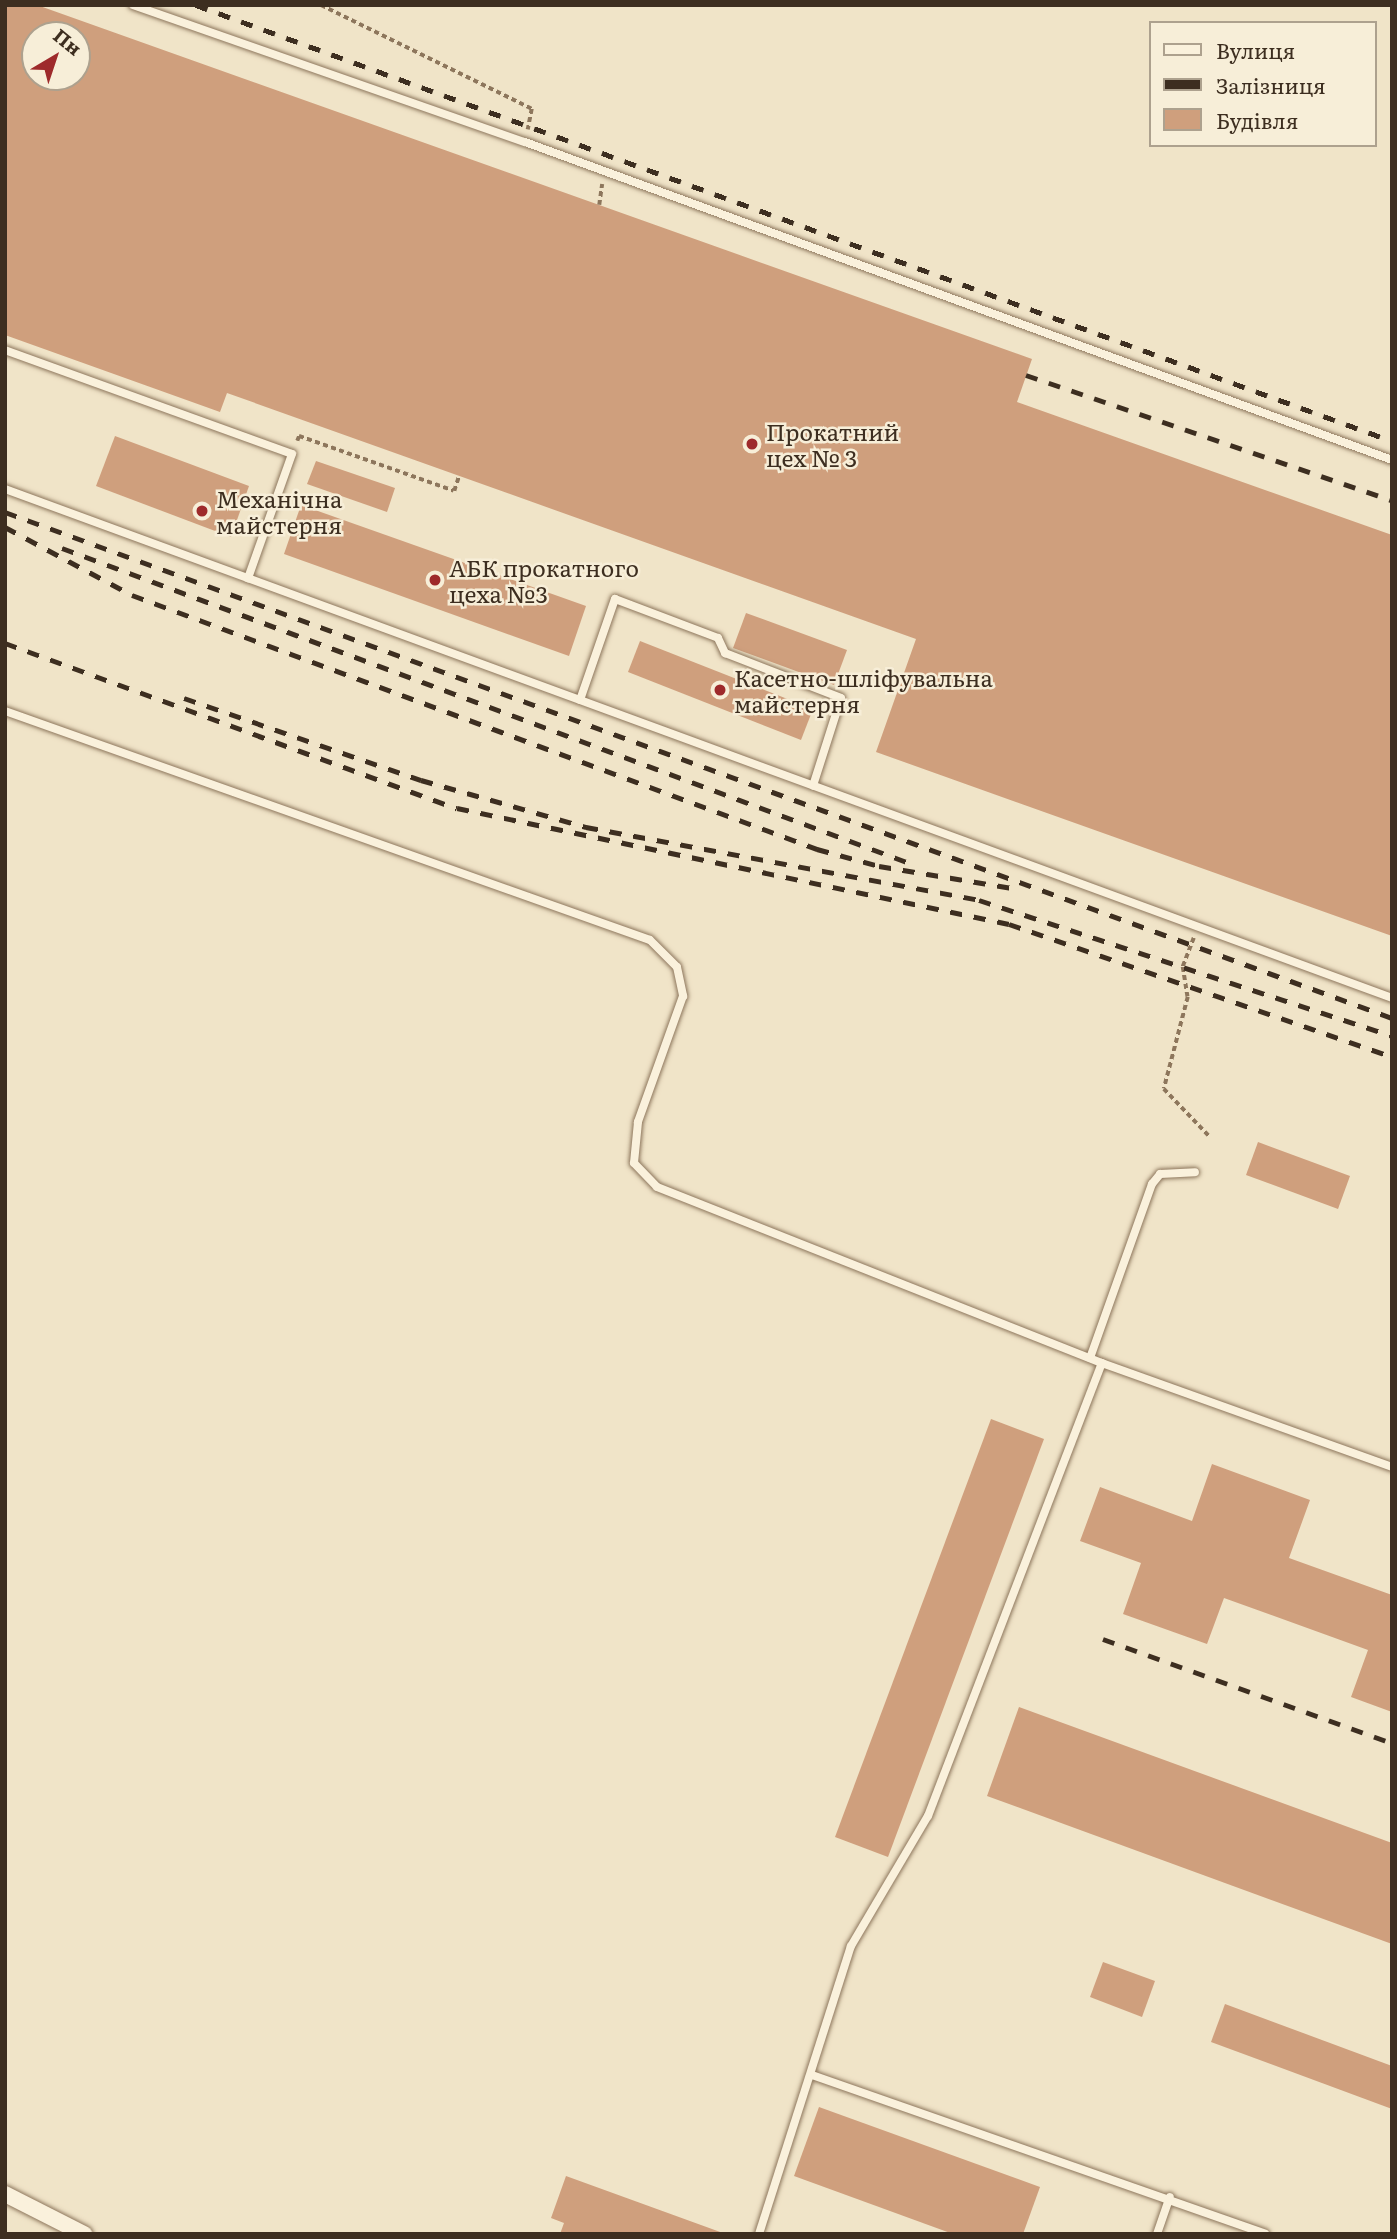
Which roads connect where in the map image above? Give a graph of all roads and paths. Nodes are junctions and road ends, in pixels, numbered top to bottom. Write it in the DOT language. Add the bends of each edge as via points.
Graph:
graph roads {
  1 [pos="133,5"];
  2 [pos="321,5"];
  3 [pos="525,142"];
  4 [pos="602,179"];
  5 [pos="599,205"];
  6 [pos="5,350"];
  7 [pos="292,454"];
  8 [pos="1392,460"];
  9 [pos="459,476"];
  10 [pos="5,489"];
  11 [pos="248,578"];
  12 [pos="580,700"];
  13 [pos="5,711"];
  14 [pos="813,786"];
  15 [pos="1198,927"];
  16 [pos="1392,998"];
  17 [pos="1209,1136"];
  18 [pos="1195,1172"];
  19 [pos="1090,1358"];
  20 [pos="1102,1363"];
  21 [pos="1392,1467"];
  22 [pos="812,2075"];
  23 [pos="5,2194"];
  24 [pos="1170,2197"];
  25 [pos="84,2234"];
  26 [pos="759,2234"];
  27 [pos="1157,2234"];
  28 [pos="1265,2234"];
  1 -- 3 [label="lane"];
  2 -- 3 [label="path" via="531,109"];
  3 -- 8 [label="lane"];
  4 -- 5 [label="path"];
  6 -- 7 [label="lane"];
  7 -- 9 [label="path" via="299,436 454,492"];
  7 -- 11 [label="lane"];
  10 -- 11 [label="lane"];
  11 -- 12 [label="lane"];
  12 -- 14 [label="lane"];
  12 -- 14 [label="lane" via="615,599 626,603 718,638 725,653 841,698"];
  13 -- 19 [label="lane" via="650,940 677,967 683,996 638,1122 634,1163 657,1187"];
  14 -- 15 [label="lane"];
  15 -- 16 [label="lane"];
  15 -- 17 [label="path" via="1183,967 1188,997 1164,1089"];
  18 -- 19 [label="lane" via="1160,1174 1152,1184"];
  19 -- 20 [label="lane"];
  20 -- 21 [label="lane"];
  20 -- 22 [label="lane" via="928,1816 851,1947"];
  22 -- 24 [label="lane"];
  22 -- 26 [label="lane"];
  23 -- 25 [label="street"];
  24 -- 27 [label="lane"];
  24 -- 28 [label="lane"];
}
